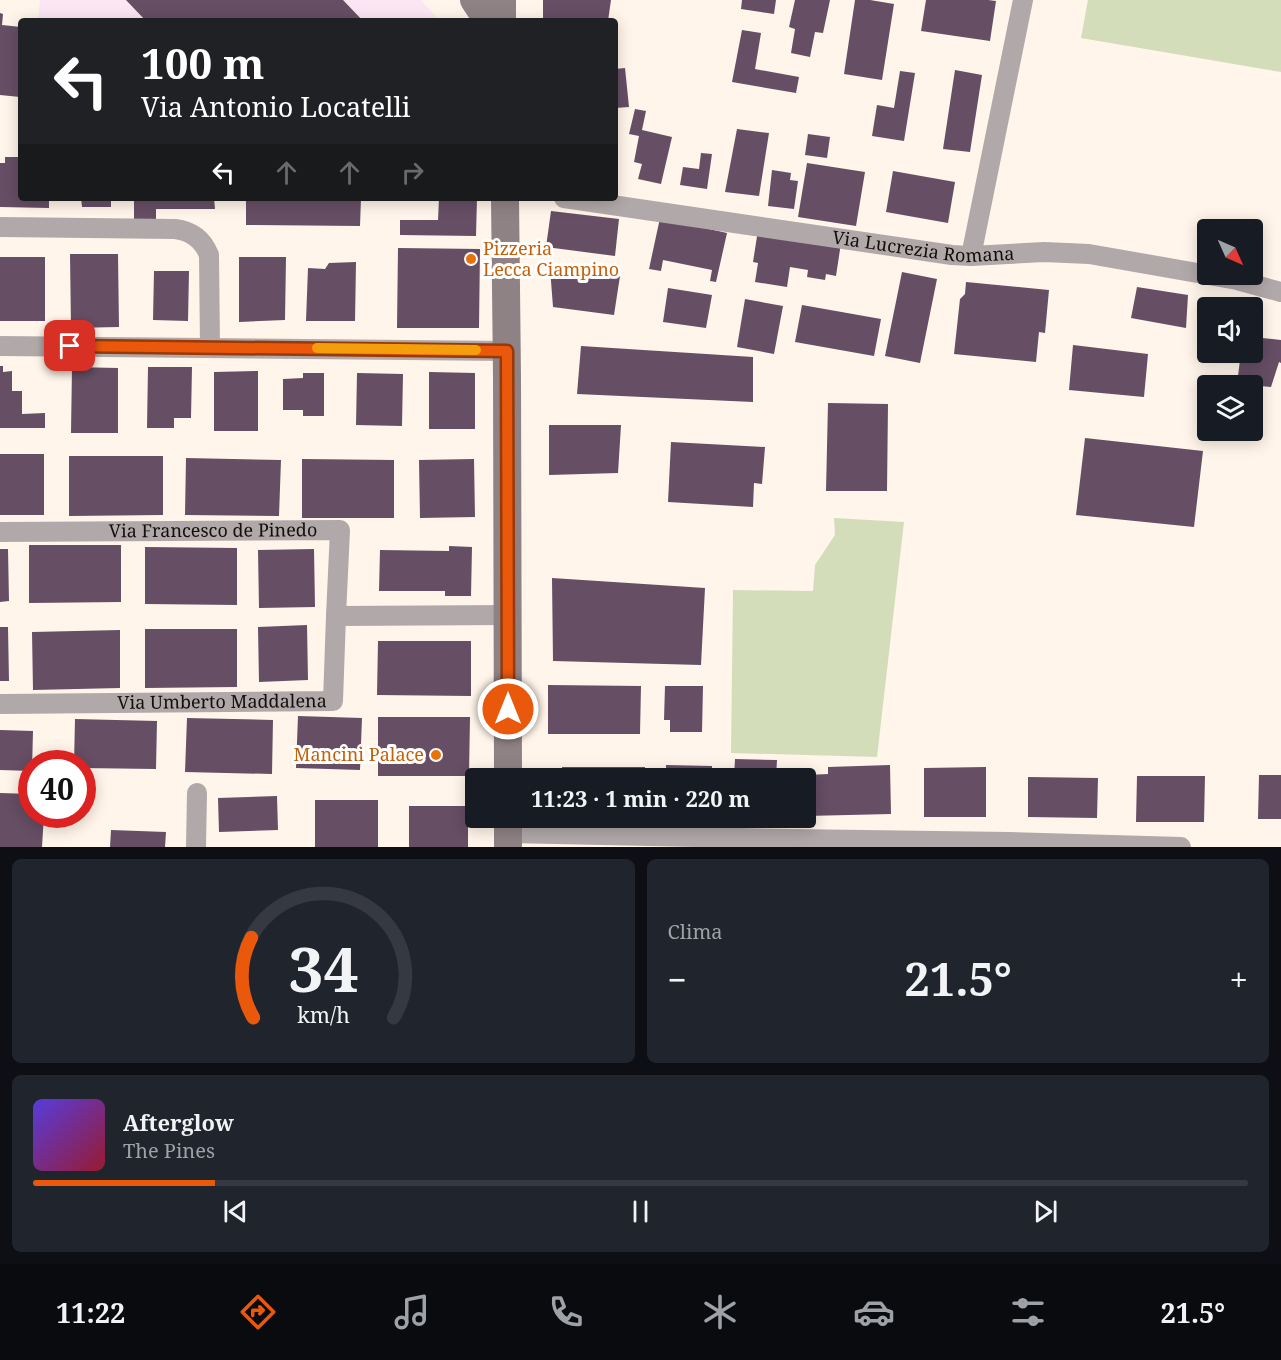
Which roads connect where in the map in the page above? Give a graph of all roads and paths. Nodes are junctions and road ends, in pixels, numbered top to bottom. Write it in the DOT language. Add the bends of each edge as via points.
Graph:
graph roads {
  1 [pos="474,0"];
  2 [pos="502,0"];
  3 [pos="1023,0"];
  4 [pos="486,18"];
  5 [pos="502,18"];
  6 [pos="505,201"];
  7 [pos="584,201"];
  8 [pos="0,227"];
  9 [pos="971,256"];
  10 [pos="1281,292"];
  11 [pos="0,346"];
  12 [pos="210,347"];
  13 [pos="507,351"];
  14 [pos="0,532"];
  15 [pos="508,615"];
  16 [pos="336,616"];
  17 [pos="0,704"];
  18 [pos="508,768"];
  19 [pos="197,793"];
  20 [pos="508,832"];
  21 [pos="791,843"];
  22 [pos="1009,844"];
  23 [pos="196,847"];
  24 [pos="1181,847"];
  1 -- 4 [label="street"];
  2 -- 5 [label="street"];
  3 -- 9 [label="street"];
  6 -- 13 [label="street"];
  7 -- 9 [label="street, Via Lucrezia Romana"];
  8 -- 12 [label="street" via="175,229 194,235 209,255"];
  9 -- 10 [label="street, Via Lucrezia Romana" via="1089,254 1237,280"];
  11 -- 12 [label="street"];
  12 -- 13 [label="street"];
  13 -- 15 [label="street"];
  14 -- 16 [label="street, Via Francesco de Pinedo" via="340,530"];
  15 -- 16 [label="street"];
  15 -- 18 [label="street"];
  16 -- 17 [label="street, Via Umberto Maddalena" via="333,701"];
  19 -- 23 [label="street"];
  20 -- 21 [label="street"];
  21 -- 22 [label="street"];
  22 -- 24 [label="street"];
}
